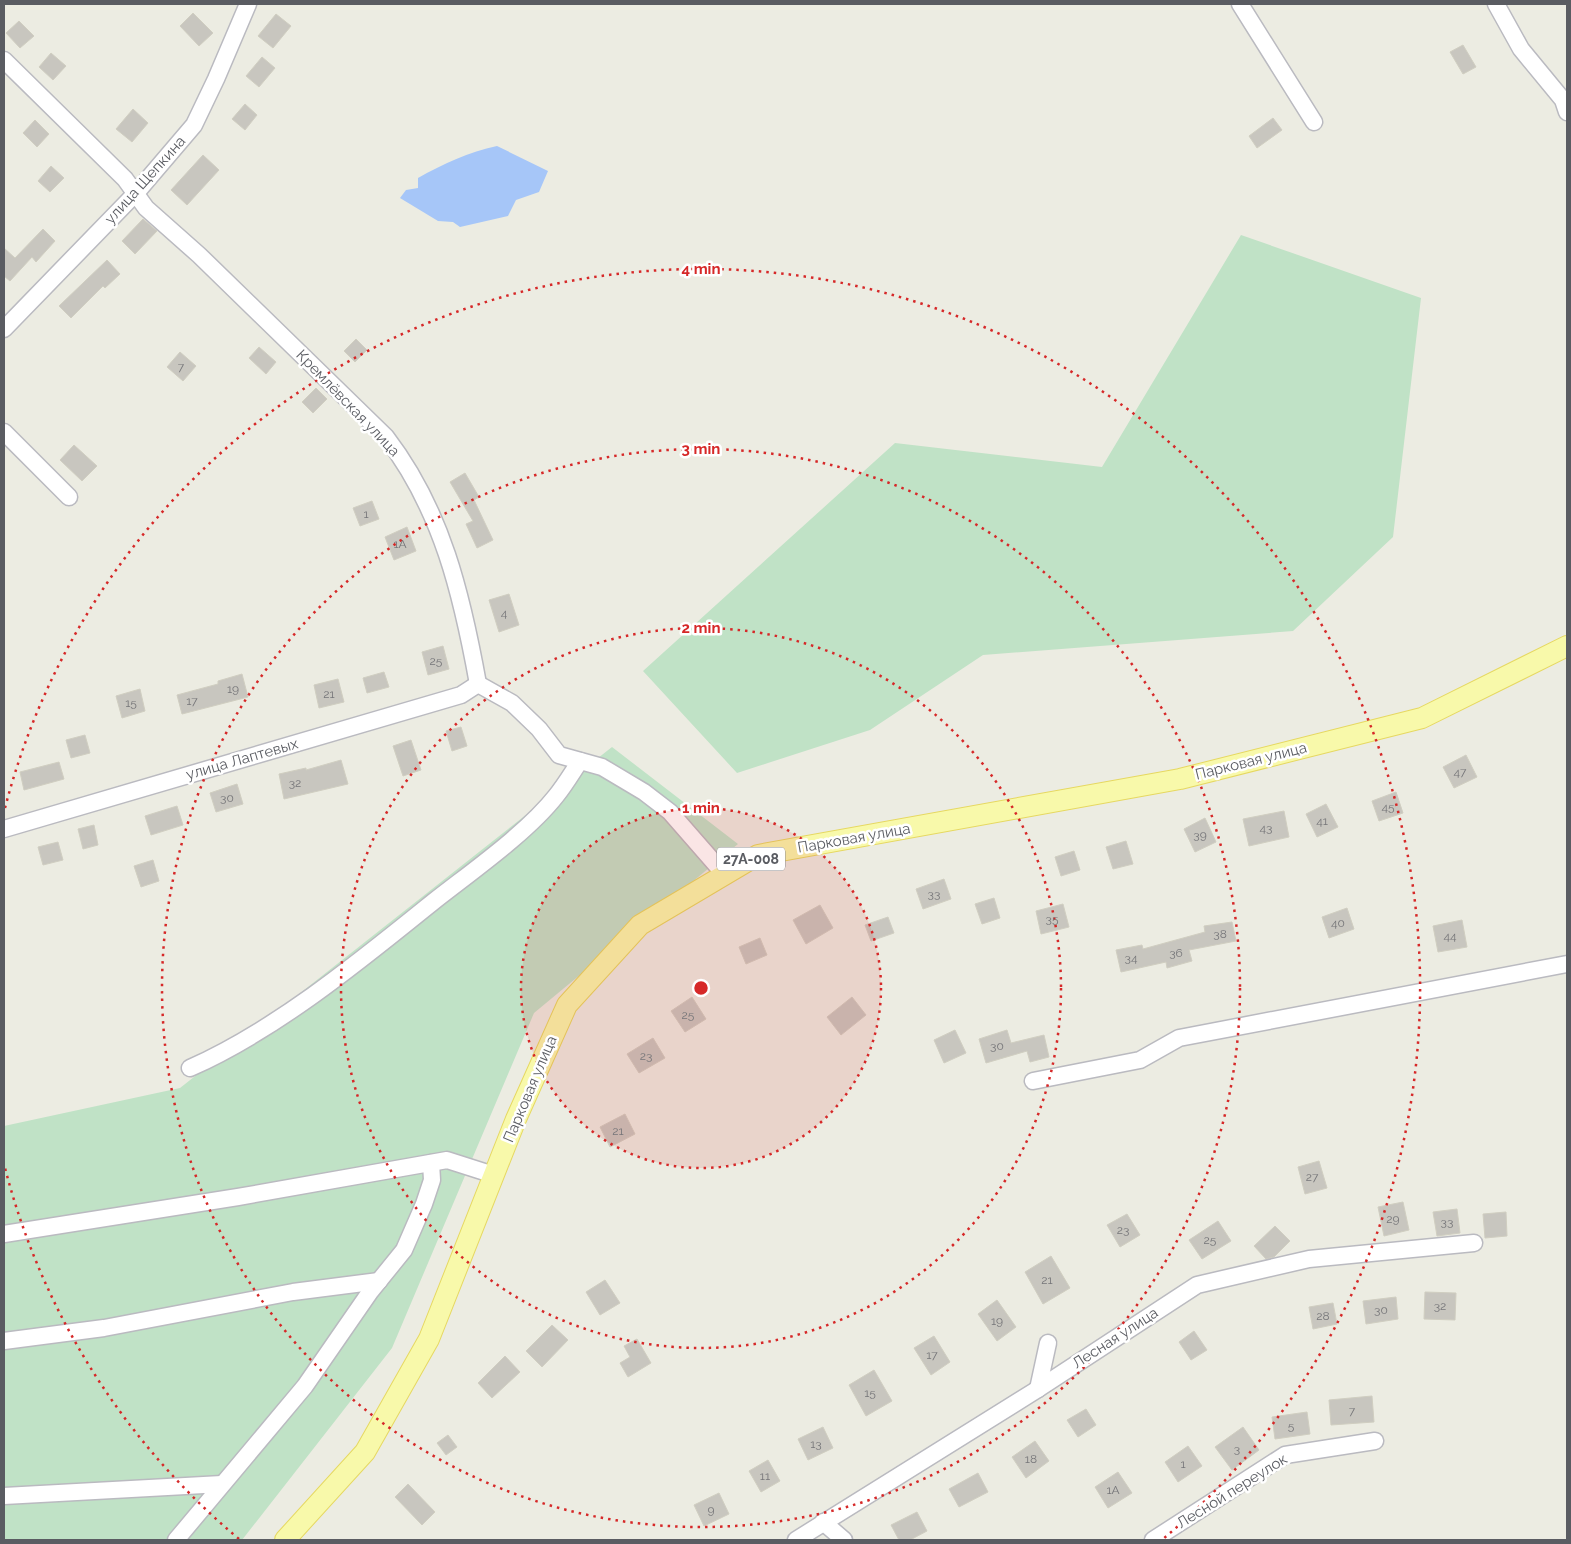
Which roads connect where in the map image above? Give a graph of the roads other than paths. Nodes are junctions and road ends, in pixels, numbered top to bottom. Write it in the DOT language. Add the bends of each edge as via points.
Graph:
graph roads {
  1 [pos="248,4"];
  2 [pos="1240,4"];
  3 [pos="1496,4"];
  4 [pos="4,60"];
  5 [pos="1567,112"];
  6 [pos="1314,122"];
  7 [pos="136,193"];
  8 [pos="4,330"];
  9 [pos="4,432"];
  10 [pos="69,497"];
  11 [pos="1564,651"];
  12 [pos="478,684"];
  13 [pos="580,761"];
  14 [pos="5,824"];
  15 [pos="725,875"];
  16 [pos="1567,964"];
  17 [pos="190,1068"];
  18 [pos="1033,1081"];
  19 [pos="431,1163"];
  20 [pos="494,1175"];
  21 [pos="4,1234"];
  22 [pos="1474,1243"];
  23 [pos="379,1281"];
  24 [pos="4,1341"];
  25 [pos="1048,1343"];
  26 [pos="1038,1389"];
  27 [pos="1375,1441"];
  28 [pos="222,1484"];
  29 [pos="4,1496"];
  30 [pos="823,1522"];
  31 [pos="176,1540"];
  32 [pos="285,1540"];
  33 [pos="796,1540"];
  34 [pos="844,1540"];
  35 [pos="1152,1540"];
  1 -- 7 [label="street, улица Щепкина" via="194,124"];
  2 -- 6 [label="street"];
  3 -- 5 [label="street" via="1521,49 1563,100"];
  4 -- 7 [label="street, Кремлёвская улица"];
  7 -- 8 [label="street, улица Щепкина"];
  7 -- 12 [label="street, Кремлёвская улица" via="146,208 199,255 379,430 404,461 434,516 449,559"];
  9 -- 10 [label="street"];
  11 -- 15 [label="main road, Парковая улица / 27А-008" via="1422,718 1180,779 758,855"];
  12 -- 13 [label="street" via="512,703 539,729 559,755"];
  12 -- 14 [label="street, улица Лаптевых" via="461,695"];
  13 -- 15 [label="street" via="602,767 644,792 663,807"];
  13 -- 17 [label="street" via="556,797 520,832 402,927 320,990 217,1056"];
  15 -- 20 [label="main road, Парковая улица / 27А-008" via="640,925 567,1005"];
  16 -- 18 [label="street" via="1179,1038 1140,1060"];
  19 -- 20 [label="street" via="447,1160"];
  19 -- 21 [label="street"];
  19 -- 23 [label="street" via="432,1180 404,1250"];
  20 -- 32 [label="main road, Парковая улица / 27А-008" via="429,1339 365,1452"];
  22 -- 26 [label="street, Лесная улица" via="1309,1259 1198,1285"];
  23 -- 24 [label="street" via="293,1292 104,1328"];
  23 -- 28 [label="street" via="305,1386"];
  25 -- 26 [label="street"];
  26 -- 30 [label="street, Лесная улица"];
  27 -- 35 [label="street, Лесной переулок" via="1286,1455"];
  28 -- 29 [label="street"];
  28 -- 31 [label="street"];
  30 -- 33 [label="street, Лесная улица"];
  30 -- 34 [label="street"];
}
